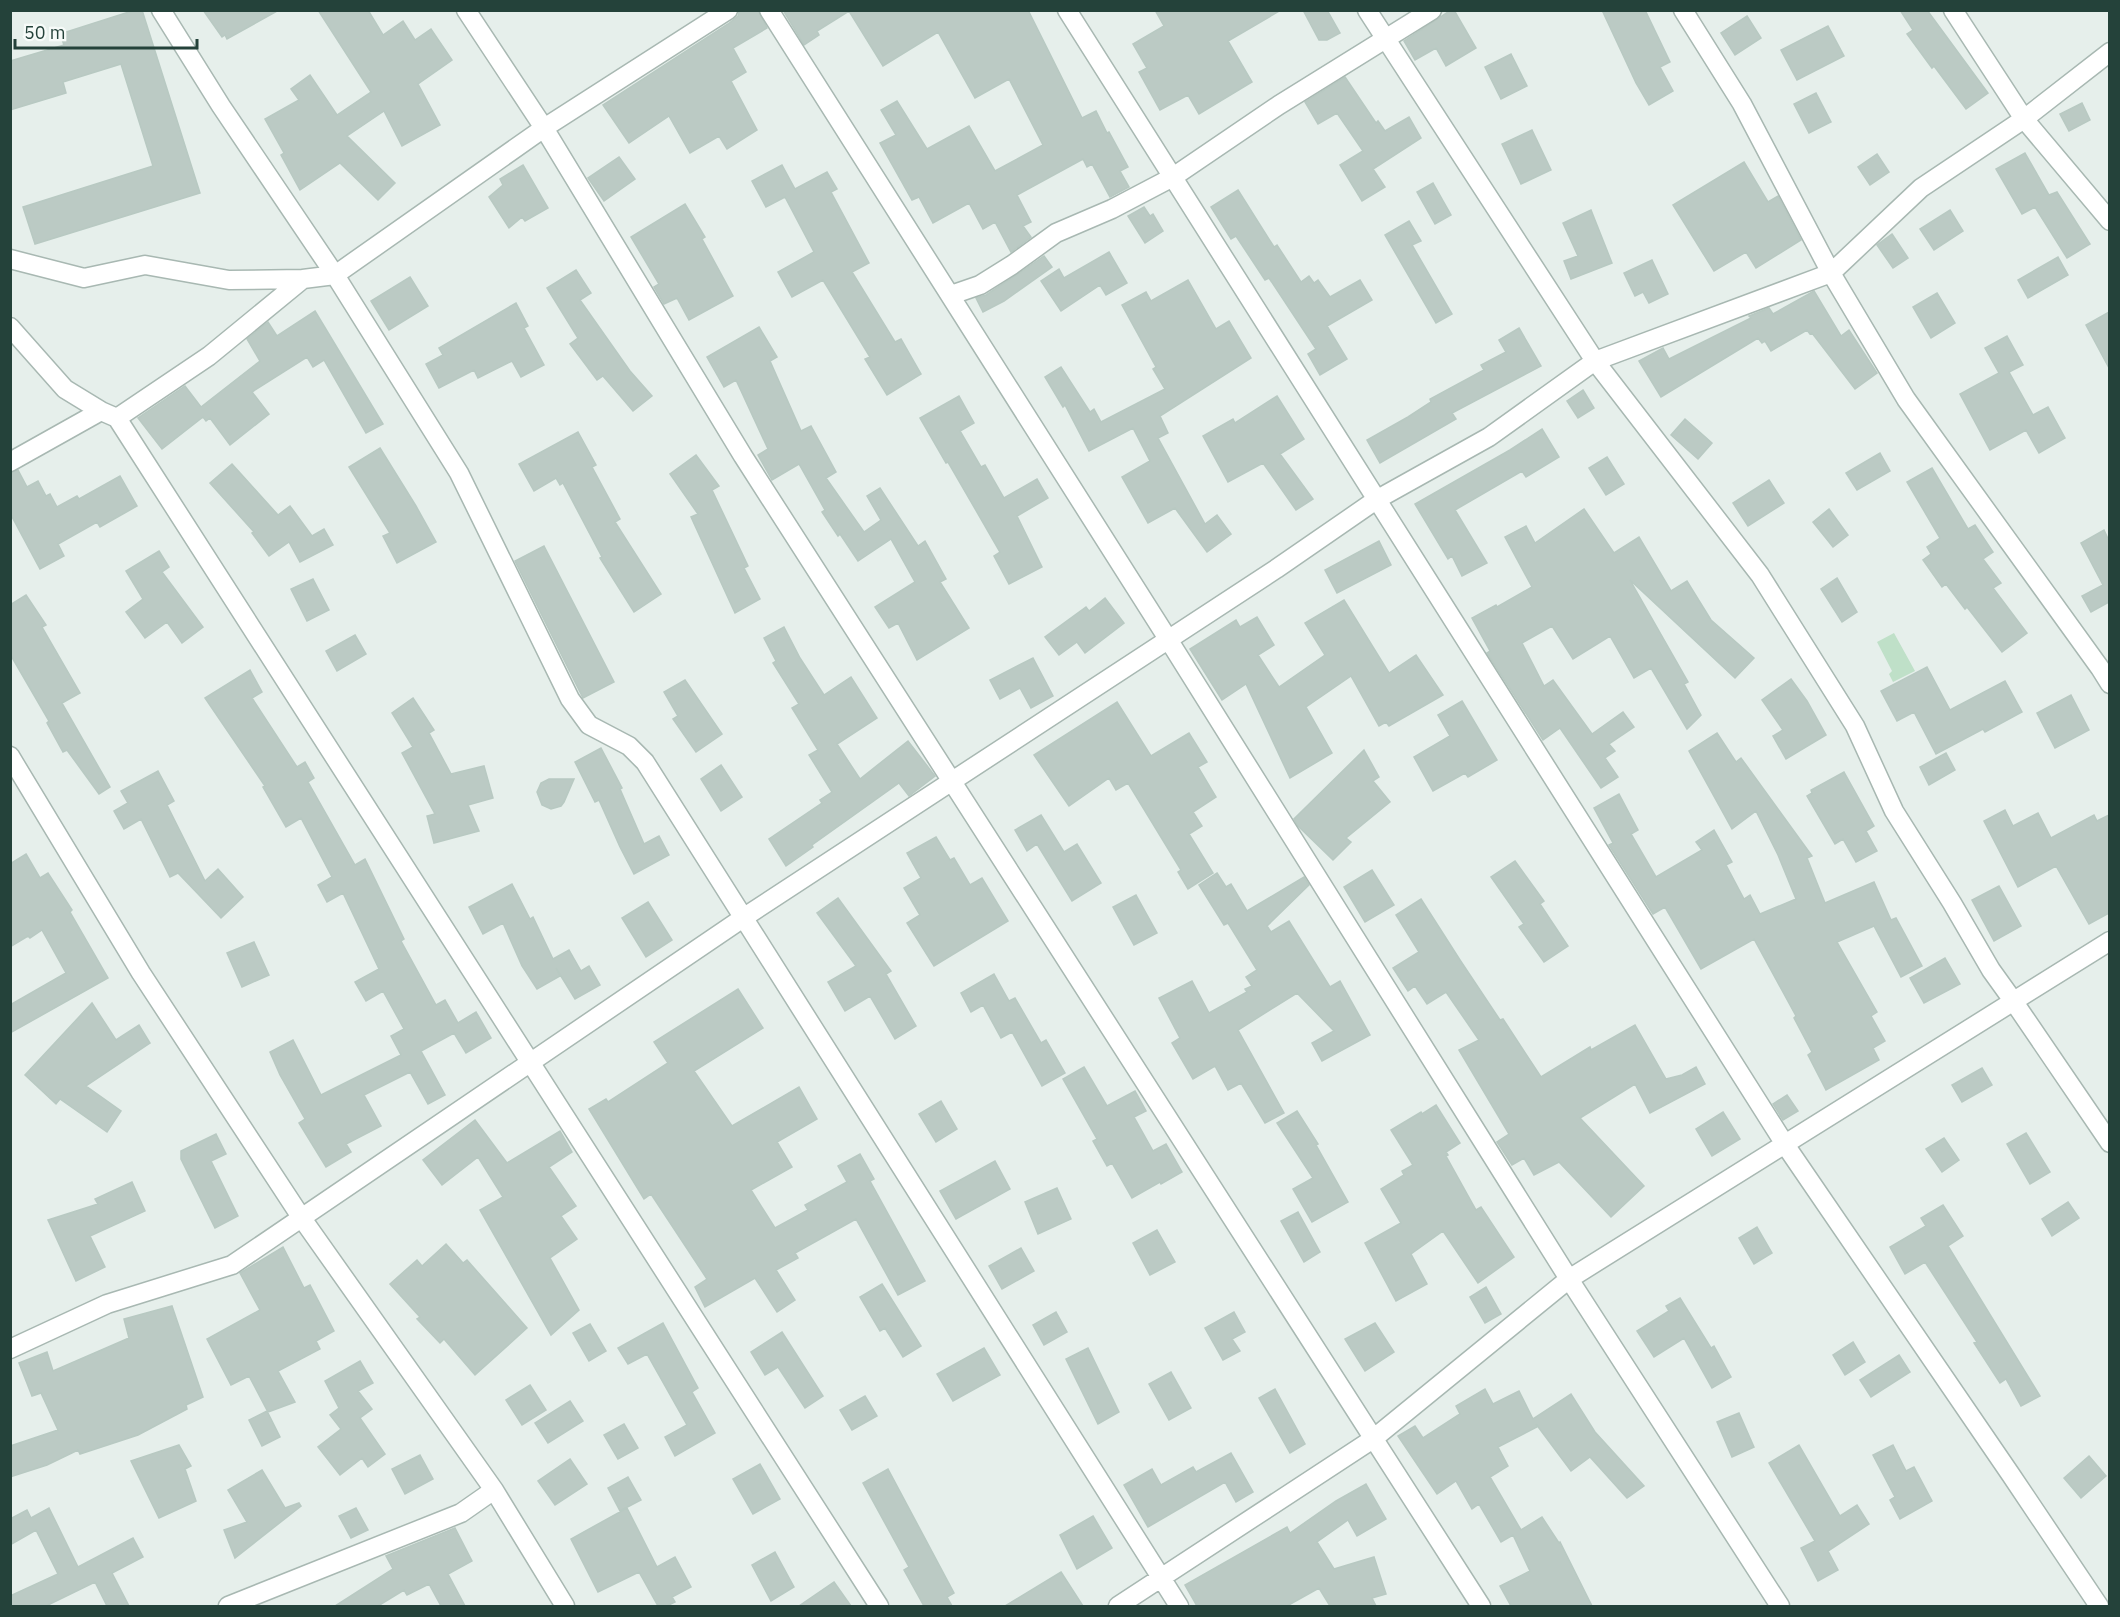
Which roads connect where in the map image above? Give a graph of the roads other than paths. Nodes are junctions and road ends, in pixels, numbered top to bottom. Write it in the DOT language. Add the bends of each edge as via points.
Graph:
graph roads {
  1 [pos="161,10"];
  2 [pos="466,10"];
  3 [pos="728,10"];
  4 [pos="769,10"];
  5 [pos="1067,10"];
  6 [pos="1367,10"];
  7 [pos="1432,10"];
  8 [pos="1683,10"];
  9 [pos="1953,10"];
  10 [pos="1386,40"];
  11 [pos="2109,52"];
  12 [pos="2024,119"];
  13 [pos="544,128"];
  14 [pos="1173,177"];
  15 [pos="2109,221"];
  16 [pos="10,259"];
  17 [pos="1832,273"];
  18 [pos="334,275"];
  19 [pos="303,279"];
  20 [pos="951,295"];
  21 [pos="10,327"];
  22 [pos="1595,362"];
  23 [pos="109,415"];
  24 [pos="10,462"];
  25 [pos="1376,500"];
  26 [pos="1168,639"];
  27 [pos="2109,684"];
  28 [pos="10,756"];
  29 [pos="951,781"];
  30 [pos="743,918"];
  31 [pos="2109,941"];
  32 [pos="2014,1002"];
  33 [pos="531,1063"];
  34 [pos="2109,1143"];
  35 [pos="1786,1146"];
  36 [pos="301,1217"];
  37 [pos="1569,1279"];
  38 [pos="10,1349"];
  39 [pos="1373,1439"];
  40 [pos="494,1490"];
  41 [pos="1160,1578"];
  42 [pos="228,1606"];
  43 [pos="565,1606"];
  44 [pos="879,1606"];
  45 [pos="1118,1606"];
  46 [pos="1179,1606"];
  47 [pos="1481,1606"];
  48 [pos="1780,1606"];
  49 [pos="2098,1606"];
  1 -- 18 [label="street"];
  2 -- 13 [label="street"];
  3 -- 13 [label="street"];
  4 -- 20 [label="street"];
  5 -- 14 [label="street"];
  6 -- 10 [label="street"];
  7 -- 10 [label="street"];
  8 -- 17 [label="street" via="1742,104"];
  9 -- 12 [label="street"];
  10 -- 14 [label="street" via="1279,105"];
  10 -- 22 [label="street"];
  11 -- 12 [label="street"];
  12 -- 15 [label="street"];
  12 -- 17 [label="street" via="1921,188"];
  13 -- 18 [label="street"];
  13 -- 29 [label="street" via="743,456"];
  14 -- 20 [label="street" via="1056,233 980,285"];
  14 -- 25 [label="street"];
  16 -- 19 [label="street" via="84,278 145,265 229,280"];
  17 -- 22 [label="street"];
  17 -- 27 [label="street" via="1906,399"];
  18 -- 19 [label="street"];
  18 -- 30 [label="street" via="459,473 570,699 589,725 629,746 645,762"];
  19 -- 23 [label="street" via="209,356"];
  20 -- 26 [label="street"];
  21 -- 23 [label="street" via="65,389"];
  22 -- 25 [label="street" via="1489,437"];
  22 -- 32 [label="street" via="1760,575 1855,726 1894,811"];
  23 -- 24 [label="street"];
  23 -- 33 [label="street"];
  25 -- 26 [label="street"];
  25 -- 35 [label="street"];
  26 -- 29 [label="street"];
  26 -- 37 [label="street"];
  28 -- 36 [label="street" via="141,974"];
  29 -- 30 [label="street"];
  29 -- 39 [label="street"];
  30 -- 33 [label="street"];
  30 -- 41 [label="street"];
  31 -- 32 [label="street"];
  32 -- 34 [label="street"];
  32 -- 35 [label="street"];
  33 -- 36 [label="street"];
  33 -- 44 [label="street"];
  35 -- 37 [label="street"];
  35 -- 49 [label="street"];
  36 -- 38 [label="street" via="232,1265 107,1304"];
  36 -- 40 [label="street"];
  37 -- 39 [label="street"];
  37 -- 48 [label="street"];
  39 -- 41 [label="street"];
  39 -- 47 [label="street"];
  40 -- 42 [label="street" via="461,1513"];
  40 -- 43 [label="street"];
  41 -- 45 [label="street"];
  41 -- 46 [label="street"];
}
